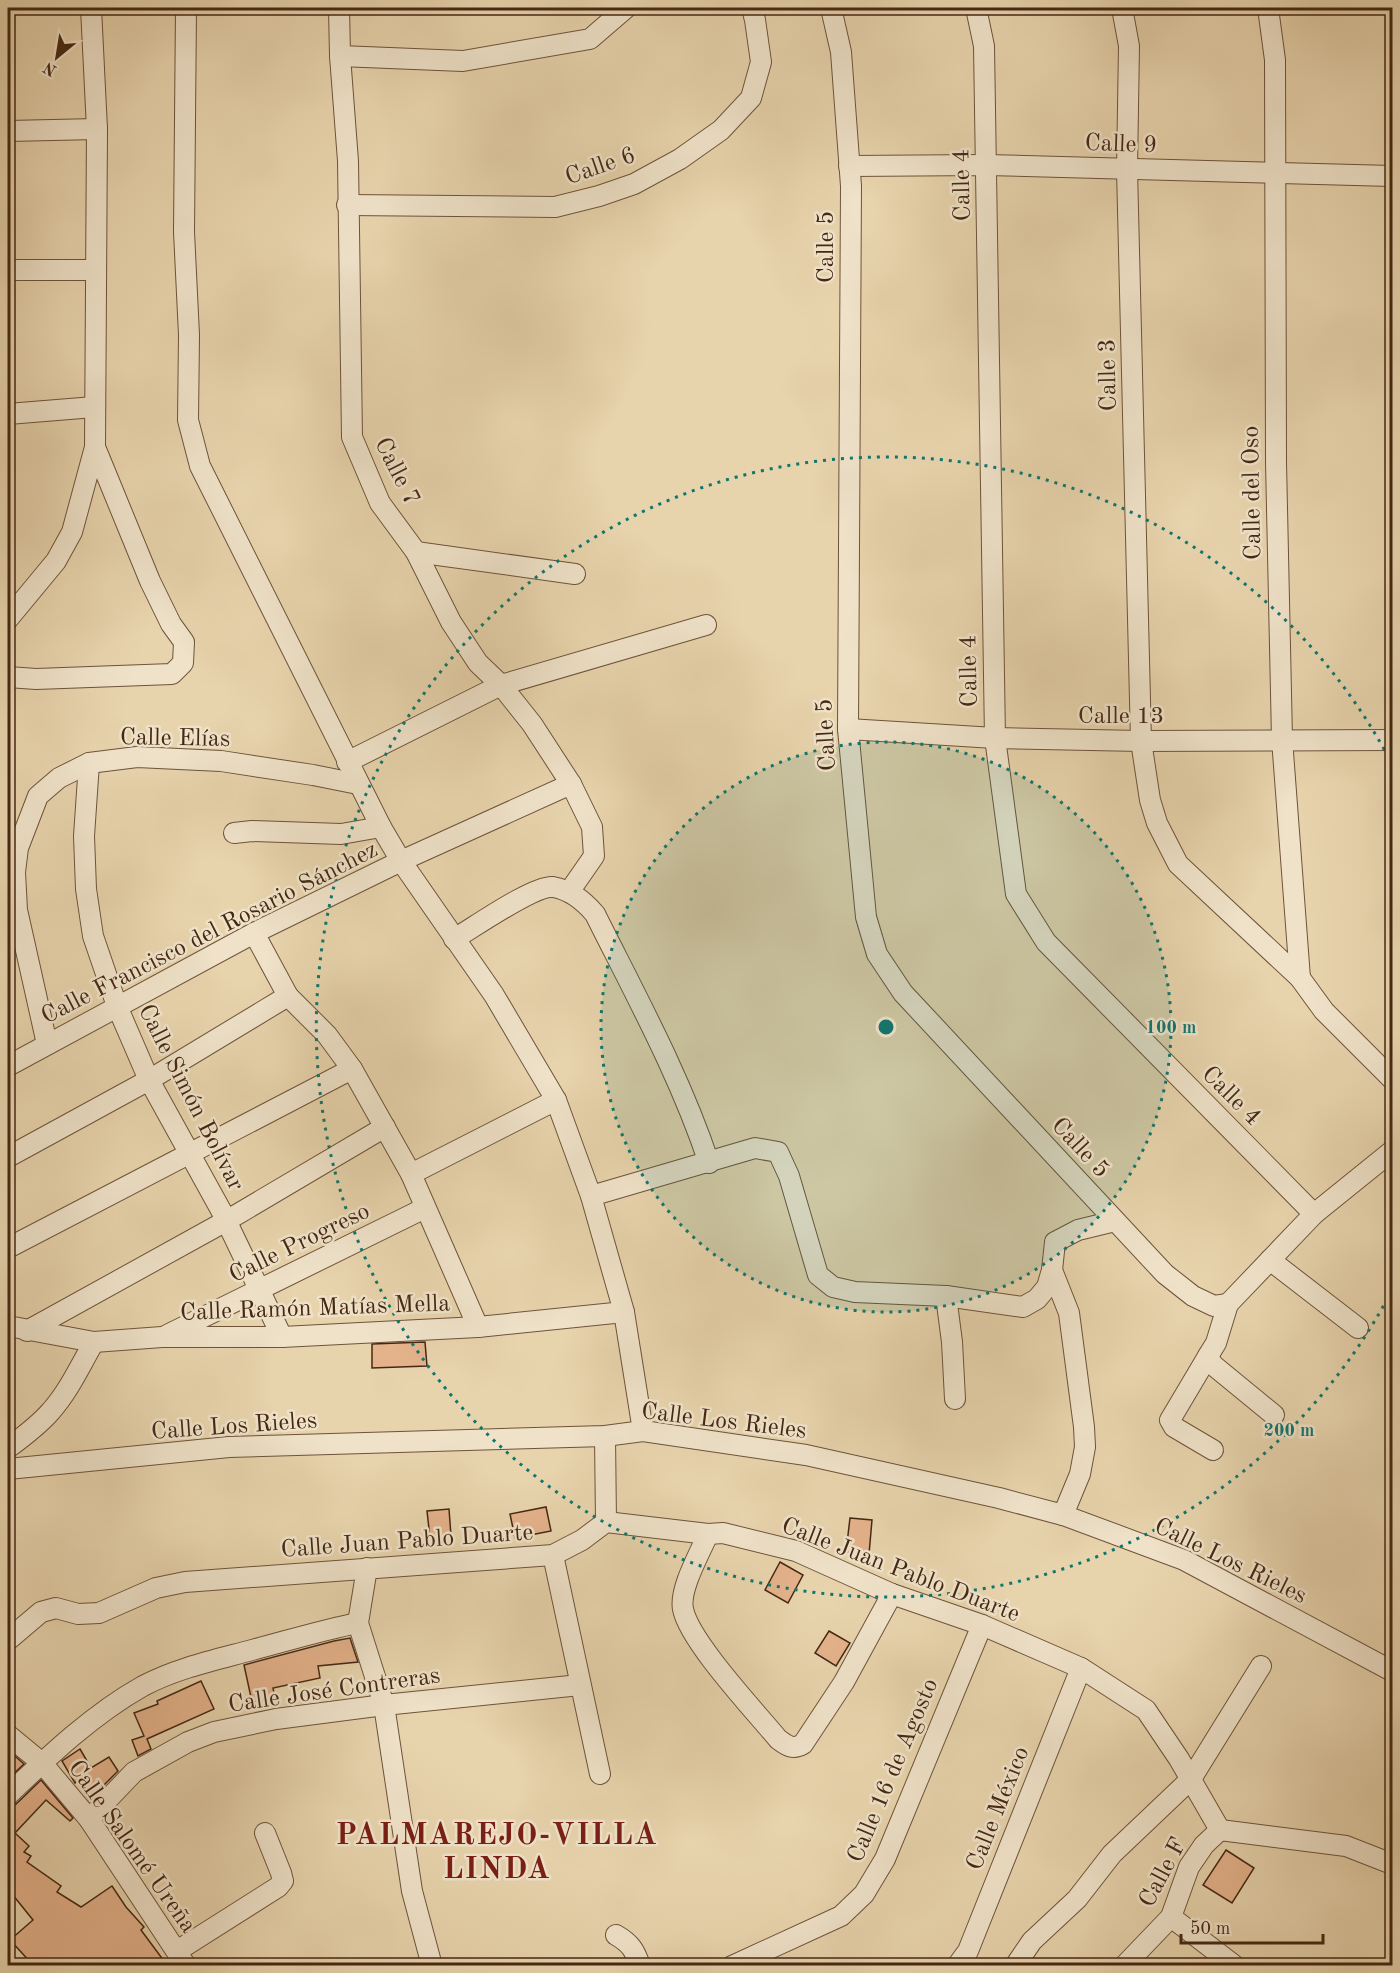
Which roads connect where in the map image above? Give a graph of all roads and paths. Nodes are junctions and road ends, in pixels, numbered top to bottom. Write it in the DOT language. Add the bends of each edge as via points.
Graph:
graph roads {
  1 [pos="91,8"];
  2 [pos="186,8"];
  3 [pos="339,8"];
  4 [pos="626,8"];
  5 [pos="752,8"];
  6 [pos="831,8"];
  7 [pos="975,8"];
  8 [pos="1122,8"];
  9 [pos="1268,8"];
  10 [pos="340,56"];
  11 [pos="96,129"];
  12 [pos="8,131"];
  13 [pos="849,165"];
  14 [pos="986,165"];
  15 [pos="1127,170"];
  16 [pos="1275,172"];
  17 [pos="1392,176"];
  18 [pos="347,205"];
  19 [pos="8,270"];
  20 [pos="96,270"];
  21 [pos="94,407"];
  22 [pos="8,414"];
  23 [pos="95,447"];
  24 [pos="416,552"];
  25 [pos="575,574"];
  26 [pos="8,619"];
  27 [pos="706,625"];
  28 [pos="8,676"];
  29 [pos="501,685"];
  30 [pos="848,729"];
  31 [pos="995,738"];
  32 [pos="1282,739"];
  33 [pos="1392,740"];
  34 [pos="1141,741"];
  35 [pos="347,762"];
  36 [pos="89,764"];
  37 [pos="358,784"];
  38 [pos="571,784"];
  39 [pos="381,826"];
  40 [pos="234,833"];
  41 [pos="401,861"];
  42 [pos="569,892"];
  43 [pos="12,911"];
  44 [pos="254,933"];
  45 [pos="454,939"];
  46 [pos="1300,978"];
  47 [pos="288,996"];
  48 [pos="117,1006"];
  49 [pos="47,1044"];
  50 [pos="8,1066"];
  51 [pos="352,1069"];
  52 [pos="1392,1079"];
  53 [pos="149,1080"];
  54 [pos="556,1100"];
  55 [pos="385,1127"];
  56 [pos="1392,1151"];
  57 [pos="190,1153"];
  58 [pos="8,1156"];
  59 [pos="709,1163"];
  60 [pos="411,1174"];
  61 [pos="591,1196"];
  62 [pos="425,1208"];
  63 [pos="1314,1214"];
  64 [pos="226,1221"];
  65 [pos="1115,1221"];
  66 [pos="8,1248"];
  67 [pos="1270,1260"];
  68 [pos="1052,1270"];
  69 [pos="260,1289"];
  70 [pos="946,1296"];
  71 [pos="1228,1304"];
  72 [pos="624,1312"];
  73 [pos="478,1327"];
  74 [pos="17,1328"];
  75 [pos="1358,1328"];
  76 [pos="162,1337"];
  77 [pos="282,1337"];
  78 [pos="94,1341"];
  79 [pos="1208,1356"];
  80 [pos="955,1400"];
  81 [pos="1274,1415"];
  82 [pos="643,1431"];
  83 [pos="606,1436"];
  84 [pos="8,1448"];
  85 [pos="1213,1450"];
  86 [pos="8,1469"];
  87 [pos="1063,1515"];
  88 [pos="606,1522"];
  89 [pos="708,1534"];
  90 [pos="553,1555"];
  91 [pos="367,1568"];
  92 [pos="892,1594"];
  93 [pos="358,1623"];
  94 [pos="982,1625"];
  95 [pos="8,1640"];
  96 [pos="1261,1666"];
  97 [pos="1081,1668"];
  98 [pos="1392,1671"];
  99 [pos="580,1685"];
  100 [pos="384,1705"];
  101 [pos="8,1735"];
  102 [pos="42,1763"];
  103 [pos="600,1774"];
  104 [pos="1191,1779"];
  105 [pos="8,1795"];
  106 [pos="88,1819"];
  107 [pos="1220,1830"];
  108 [pos="265,1833"];
  109 [pos="1392,1864"];
  110 [pos="1171,1917"];
  111 [pos="616,1935"];
  112 [pos="181,1958"];
  113 [pos="432,1965"];
  114 [pos="640,1965"];
  115 [pos="732,1965"];
  116 [pos="957,1965"];
  117 [pos="1015,1965"];
  118 [pos="1124,1965"];
  119 [pos="1235,1965"];
  1 -- 11 [label="street"];
  2 -- 35 [label="street" via="184,232 188,420 200,466"];
  3 -- 10 [label="street, Calle 7"];
  4 -- 10 [label="street" via="590,39 463,61"];
  5 -- 18 [label="street, Calle 6" via="761,62 751,98 721,130 680,159 634,184 555,207"];
  6 -- 13 [label="street, Calle 5" via="841,52"];
  7 -- 14 [label="street, Calle 4" via="984,46"];
  8 -- 15 [label="street, Calle 3" via="1129,46"];
  9 -- 16 [label="street, Calle del Oso" via="1275,60"];
  10 -- 18 [label="street, Calle 7" via="348,161"];
  11 -- 12 [label="street"];
  11 -- 20 [label="street"];
  13 -- 14 [label="street, Calle 9"];
  13 -- 30 [label="street, Calle 5"];
  14 -- 15 [label="street, Calle 9"];
  14 -- 31 [label="street, Calle 4"];
  15 -- 16 [label="street, Calle 9"];
  15 -- 34 [label="street, Calle 3"];
  16 -- 17 [label="street, Calle 9"];
  16 -- 32 [label="street, Calle del Oso"];
  18 -- 24 [label="street, Calle 7" via="352,437 380,503"];
  19 -- 20 [label="street"];
  20 -- 21 [label="street"];
  21 -- 22 [label="street"];
  21 -- 23 [label="street"];
  23 -- 26 [label="street" via="72,532 56,561"];
  23 -- 28 [label="street" via="150,581 184,642 183,663 172,674 36,679"];
  24 -- 25 [label="street"];
  24 -- 29 [label="street, Calle 7" via="451,622 478,663"];
  27 -- 29 [label="street"];
  29 -- 35 [label="street"];
  29 -- 38 [label="street, Calle 7"];
  30 -- 31 [label="street, Calle 13"];
  30 -- 65 [label="street, Calle 5" via="866,917 877,954 903,993"];
  31 -- 34 [label="street, Calle 13"];
  31 -- 63 [label="street, Calle 4" via="1016,894 1046,942"];
  32 -- 33 [label="street, Calle 13"];
  32 -- 34 [label="street, Calle 13"];
  32 -- 46 [label="street, Calle del Oso"];
  34 -- 46 [label="street, Calle 3" via="1156,823 1178,864"];
  35 -- 37 [label="street"];
  36 -- 37 [label="street, Calle Elías" via="137,757 221,761"];
  36 -- 43 [label="street, Calle Elías" via="59,778 38,795 18,848"];
  36 -- 48 [label="street, Calle Simón Bolívar" via="84,836 86,889 93,936"];
  37 -- 39 [label="street"];
  38 -- 41 [label="street, Calle Francisco del Rosario Sánchez"];
  38 -- 42 [label="street, Calle 7" via="592,828 594,856"];
  39 -- 40 [label="street" via="341,834"];
  39 -- 41 [label="street"];
  41 -- 44 [label="street, Calle Francisco del Rosario Sánchez"];
  41 -- 45 [label="street"];
  42 -- 45 [label="street" via="550,887 532,892"];
  42 -- 59 [label="street" via="595,914 670,1066"];
  43 -- 49 [label="street, Calle Elías"];
  44 -- 47 [label="street"];
  44 -- 48 [label="street, Calle Francisco del Rosario Sánchez"];
  45 -- 54 [label="street" via="494,995"];
  46 -- 52 [label="street, Calle 3" via="1324,1011"];
  47 -- 51 [label="street" via="327,1035"];
  47 -- 53 [label="street"];
  48 -- 49 [label="street, Calle Francisco del Rosario Sánchez"];
  48 -- 53 [label="street, Calle Simón Bolívar"];
  49 -- 50 [label="street, Calle Francisco del Rosario Sánchez"];
  51 -- 55 [label="street"];
  51 -- 57 [label="street"];
  53 -- 57 [label="street, Calle Simón Bolívar"];
  53 -- 58 [label="street"];
  54 -- 60 [label="street"];
  54 -- 61 [label="street"];
  55 -- 60 [label="street"];
  55 -- 64 [label="street"];
  56 -- 63 [label="street"];
  57 -- 64 [label="street, Calle Simón Bolívar"];
  57 -- 66 [label="street"];
  59 -- 61 [label="street"];
  59 -- 70 [label="street" via="755,1148 778,1152 789,1176 818,1275 833,1287 855,1292"];
  60 -- 62 [label="street"];
  61 -- 72 [label="street"];
  62 -- 69 [label="street, Calle Progreso"];
  62 -- 73 [label="street"];
  63 -- 67 [label="street"];
  64 -- 69 [label="street, Calle Simón Bolívar"];
  64 -- 74 [label="street"];
  65 -- 68 [label="street" via="1078,1230 1055,1242"];
  65 -- 71 [label="street, Calle 5" via="1165,1274 1193,1296 1214,1306"];
  67 -- 71 [label="street"];
  67 -- 75 [label="street"];
  68 -- 70 [label="street" via="1047,1287 1023,1307"];
  68 -- 87 [label="street" via="1069,1312 1085,1447 1080,1474"];
  69 -- 76 [label="street, Calle Progreso"];
  69 -- 77 [label="street, Calle Simón Bolívar"];
  70 -- 80 [label="street"];
  71 -- 79 [label="street"];
  72 -- 73 [label="street, Calle Ramón Matías Mella"];
  72 -- 82 [label="street"];
  73 -- 77 [label="street, Calle Ramón Matías Mella"];
  74 -- 78 [label="street, Calle Ramón Matías Mella"];
  76 -- 77 [label="street, Calle Ramón Matías Mella"];
  76 -- 78 [label="street, Calle Ramón Matías Mella"];
  78 -- 84 [label="street" via="51,1411"];
  79 -- 81 [label="street" via="1213,1365"];
  79 -- 85 [label="street" via="1170,1420 1174,1427"];
  82 -- 83 [label="street, Calle Los Rieles"];
  82 -- 87 [label="street, Calle Los Rieles" via="806,1455"];
  83 -- 86 [label="street, Calle Los Rieles" via="229,1447"];
  83 -- 88 [label="street"];
  87 -- 98 [label="street, Calle Los Rieles" via="1184,1560"];
  88 -- 89 [label="street, Calle Juan Pablo Duarte"];
  88 -- 90 [label="street, Calle Juan Pablo Duarte"];
  89 -- 92 [label="street, Calle Juan Pablo Duarte" via="723,1533 796,1551"];
  89 -- 92 [label="street" via="683,1595 683,1609 692,1630 716,1663 778,1739 792,1747 803,1744 844,1682"];
  90 -- 91 [label="street, Calle Juan Pablo Duarte"];
  90 -- 99 [label="street"];
  91 -- 93 [label="street"];
  91 -- 95 [label="street, Calle Juan Pablo Duarte" via="184,1582 156,1588 99,1613 78,1614 56,1608 40,1612"];
  92 -- 94 [label="street, Calle Juan Pablo Duarte"];
  93 -- 100 [label="street"];
  93 -- 102 [label="street" via="183,1668 142,1687 100,1715"];
  94 -- 97 [label="street, Calle Juan Pablo Duarte"];
  94 -- 115 [label="street, Calle 16 de Agosto" via="885,1859 864,1894 841,1916"];
  96 -- 104 [label="street"];
  97 -- 104 [label="street, Calle Juan Pablo Duarte" via="1146,1710"];
  97 -- 116 [label="street, Calle México" via="968,1951"];
  99 -- 100 [label="street, Calle José Contreras"];
  99 -- 103 [label="street"];
  100 -- 106 [label="street, Calle José Contreras" via="276,1719 214,1732 188,1742 134,1772"];
  100 -- 113 [label="street" via="412,1891"];
  101 -- 102 [label="street, Calle Salomé Ureña"];
  102 -- 105 [label="street"];
  102 -- 106 [label="street, Calle Salomé Ureña"];
  104 -- 107 [label="street, Calle Juan Pablo Duarte"];
  104 -- 117 [label="street" via="1112,1854 1077,1899 1032,1941"];
  106 -- 112 [label="street, Calle Salomé Ureña"];
  107 -- 109 [label="street" via="1346,1846"];
  107 -- 110 [label="street, Calle F" via="1189,1867"];
  108 -- 112 [label="street" via="283,1881"];
  110 -- 118 [label="street, Calle F"];
  110 -- 119 [label="street"];
  111 -- 114 [label="street" via="628,1942"];
}
